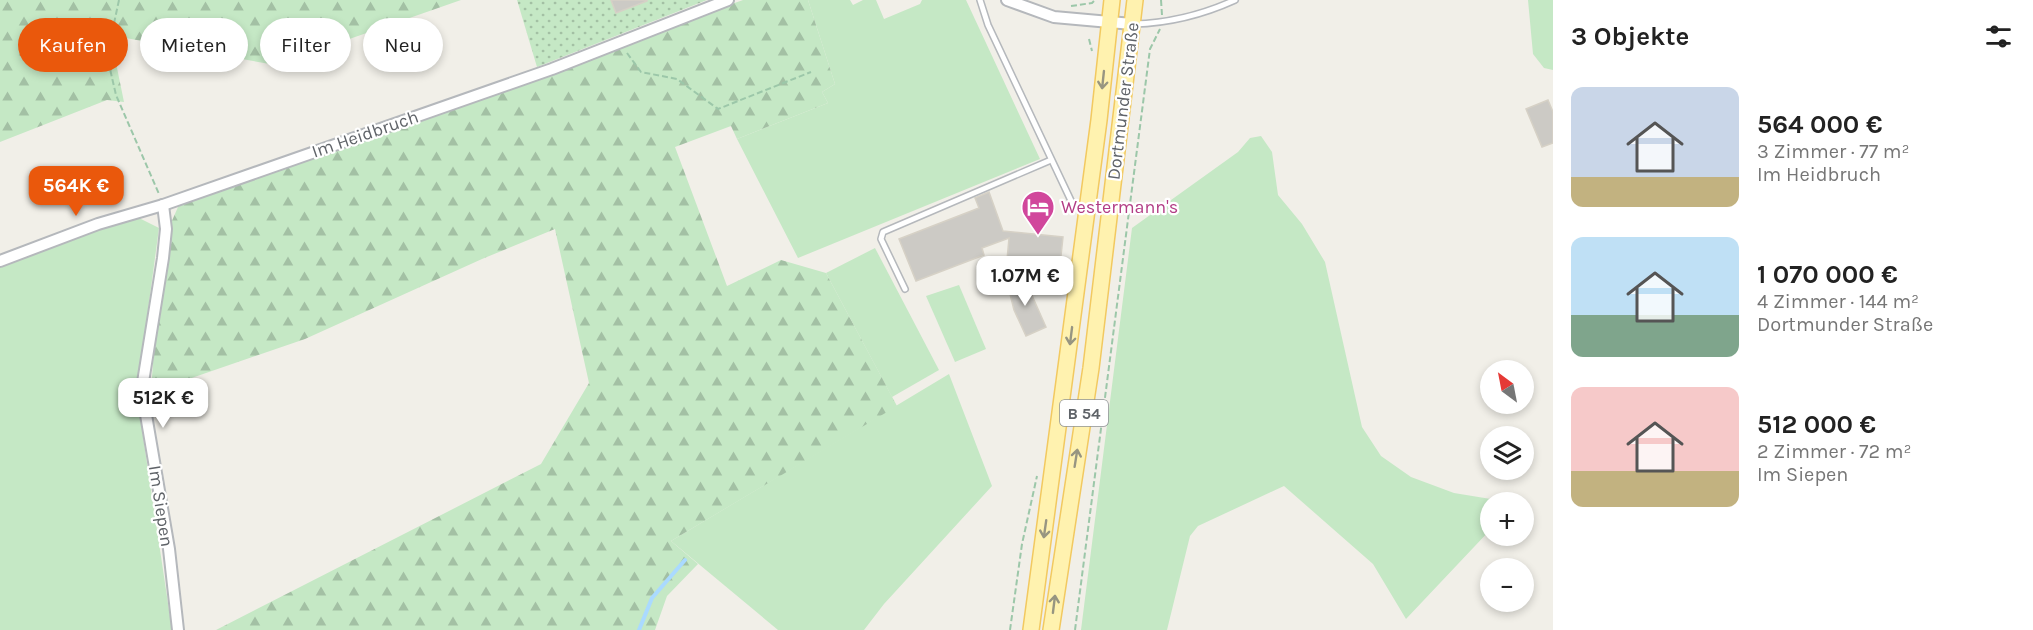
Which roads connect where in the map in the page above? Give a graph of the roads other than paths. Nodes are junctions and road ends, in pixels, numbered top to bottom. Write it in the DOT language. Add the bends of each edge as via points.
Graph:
graph roads {
  1 [pos="729,0"];
  2 [pos="980,0"];
  3 [pos="1007,0"];
  4 [pos="1112,0"];
  5 [pos="1135,0"];
  6 [pos="1235,0"];
  7 [pos="1109,22"];
  8 [pos="1132,24"];
  9 [pos="1051,160"];
  10 [pos="164,205"];
  11 [pos="1074,207"];
  12 [pos="0,261"];
  13 [pos="905,289"];
  14 [pos="178,630"];
  15 [pos="1031,630"];
  16 [pos="1051,630"];
  1 -- 10 [label="street, Im Heidbruch" via="552,69"];
  2 -- 9 [label="lane"];
  3 -- 7 [label="street" via="1054,17"];
  4 -- 7 [label="main road, Dortmunder Straße / B 54"];
  5 -- 8 [label="main road, Dortmunder Straße / B 54"];
  6 -- 8 [label="lane" via="1163,23"];
  7 -- 8 [label="street"];
  7 -- 15 [label="main road, Dortmunder Straße / B 54, one-way"];
  16 -- 8 [label="main road, Dortmunder Straße / B 54, one-way" via="1091,368"];
  9 -- 11 [label="lane"];
  9 -- 13 [label="lane" via="883,232 881,238"];
  10 -- 12 [label="street, Im Heidbruch" via="98,224"];
  10 -- 14 [label="street, Im Siepen" via="163,258 143,381"];
}
